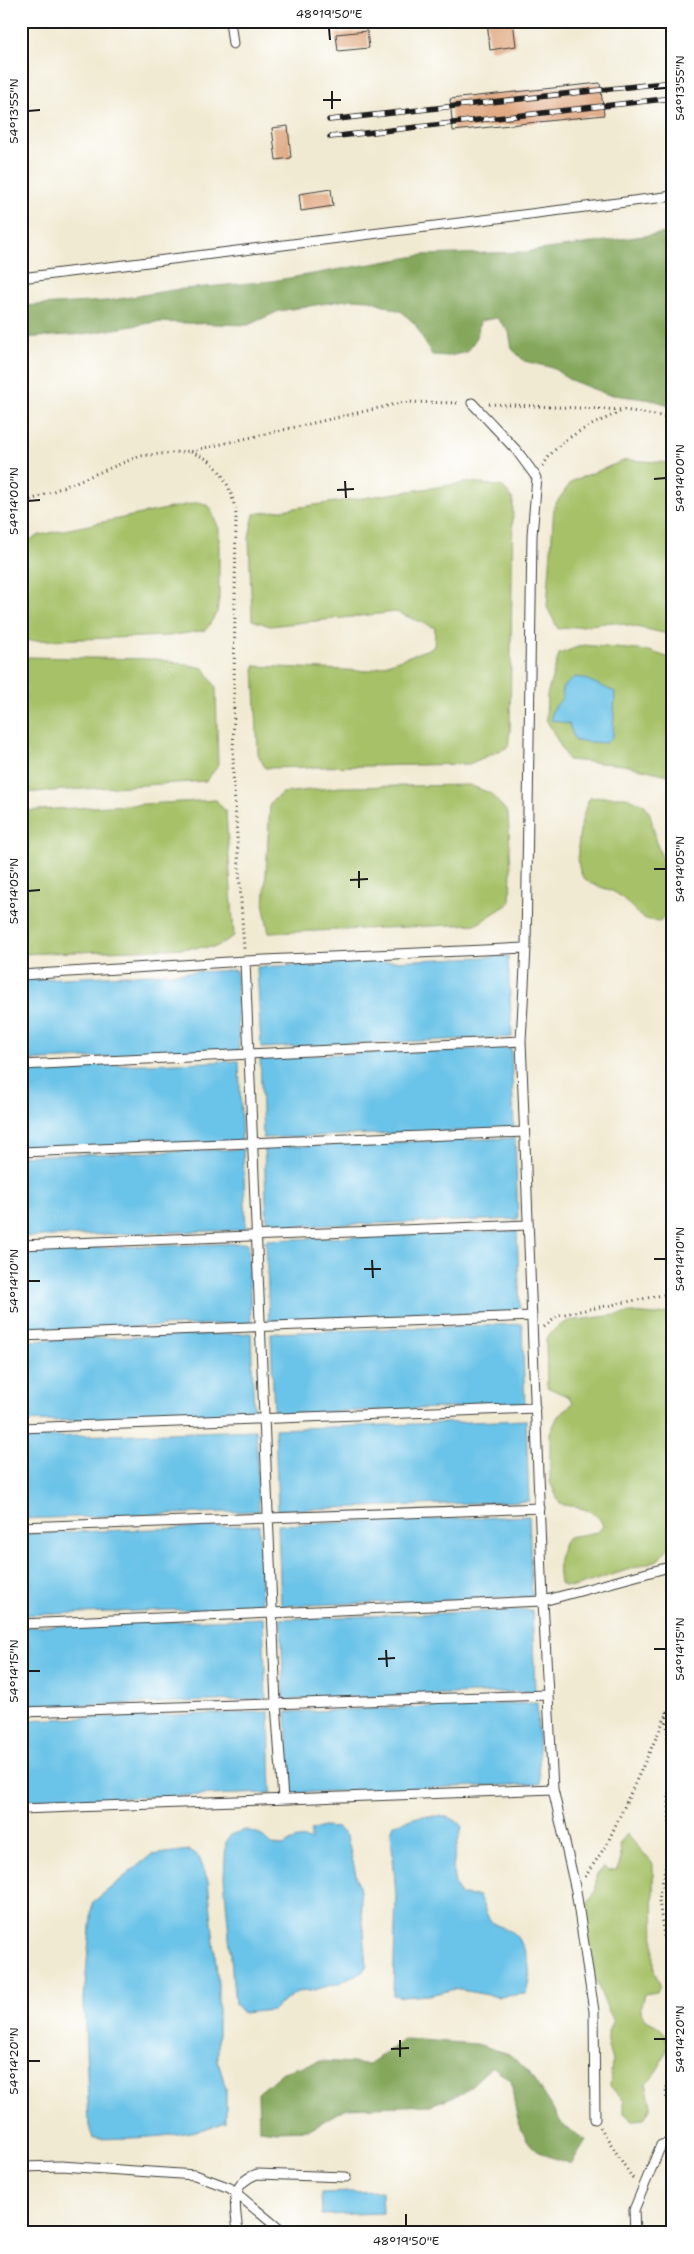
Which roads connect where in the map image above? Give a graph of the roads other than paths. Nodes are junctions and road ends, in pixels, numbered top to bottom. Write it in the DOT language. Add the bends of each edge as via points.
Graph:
graph roads {
  1 [pos="230,21"];
  2 [pos="233,44"];
  3 [pos="673,196"];
  4 [pos="21,278"];
  5 [pos="472,403"];
  6 [pos="526,948"];
  7 [pos="245,961"];
  8 [pos="21,975"];
  9 [pos="521,1041"];
  10 [pos="250,1055"];
  11 [pos="21,1065"];
  12 [pos="524,1132"];
  13 [pos="254,1143"];
  14 [pos="21,1152"];
  15 [pos="528,1225"];
  16 [pos="257,1236"];
  17 [pos="21,1245"];
  18 [pos="532,1316"];
  19 [pos="261,1325"];
  20 [pos="21,1336"];
  21 [pos="536,1408"];
  22 [pos="265,1419"];
  23 [pos="21,1428"];
  24 [pos="540,1508"];
  25 [pos="268,1518"];
  26 [pos="21,1527"];
  27 [pos="673,1566"];
  28 [pos="544,1601"];
  29 [pos="272,1613"];
  30 [pos="21,1624"];
  31 [pos="548,1695"];
  32 [pos="276,1704"];
  33 [pos="21,1712"];
  34 [pos="554,1789"];
  35 [pos="283,1799"];
  36 [pos="21,1809"];
  37 [pos="595,2119"];
  38 [pos="673,2142"];
  39 [pos="21,2167"];
  40 [pos="346,2178"];
  41 [pos="236,2192"];
  42 [pos="238,2233"];
  43 [pos="284,2233"];
  44 [pos="634,2233"];
  1 -- 2 [label="lane"];
  3 -- 4 [label="lane"];
  5 -- 6 [label="lane" via="517,451 537,478 532,535"];
  6 -- 7 [label="lane"];
  6 -- 9 [label="lane"];
  7 -- 8 [label="lane"];
  7 -- 10 [label="lane"];
  9 -- 10 [label="lane"];
  9 -- 12 [label="lane"];
  10 -- 11 [label="lane"];
  10 -- 13 [label="lane"];
  12 -- 13 [label="lane"];
  12 -- 15 [label="lane"];
  13 -- 14 [label="lane"];
  13 -- 16 [label="lane"];
  15 -- 16 [label="lane"];
  15 -- 18 [label="lane"];
  16 -- 17 [label="lane"];
  16 -- 19 [label="lane"];
  18 -- 19 [label="lane"];
  18 -- 21 [label="lane"];
  19 -- 20 [label="lane"];
  19 -- 22 [label="lane"];
  21 -- 22 [label="lane"];
  21 -- 24 [label="lane"];
  22 -- 23 [label="lane"];
  22 -- 25 [label="lane"];
  24 -- 25 [label="lane"];
  24 -- 28 [label="lane"];
  25 -- 26 [label="lane"];
  25 -- 29 [label="lane"];
  27 -- 28 [label="lane"];
  28 -- 29 [label="lane"];
  28 -- 31 [label="lane"];
  29 -- 30 [label="lane"];
  29 -- 32 [label="lane"];
  31 -- 32 [label="lane"];
  31 -- 34 [label="lane"];
  32 -- 33 [label="lane"];
  32 -- 35 [label="lane"];
  34 -- 35 [label="lane"];
  34 -- 37 [label="lane" via="576,1891 594,2011"];
  35 -- 36 [label="lane"];
  38 -- 44 [label="lane" via="661,2145 634,2210"];
  39 -- 41 [label="lane" via="61,2166 195,2175"];
  40 -- 41 [label="lane" via="257,2174 244,2179"];
  41 -- 42 [label="lane"];
  41 -- 43 [label="lane"];
}
